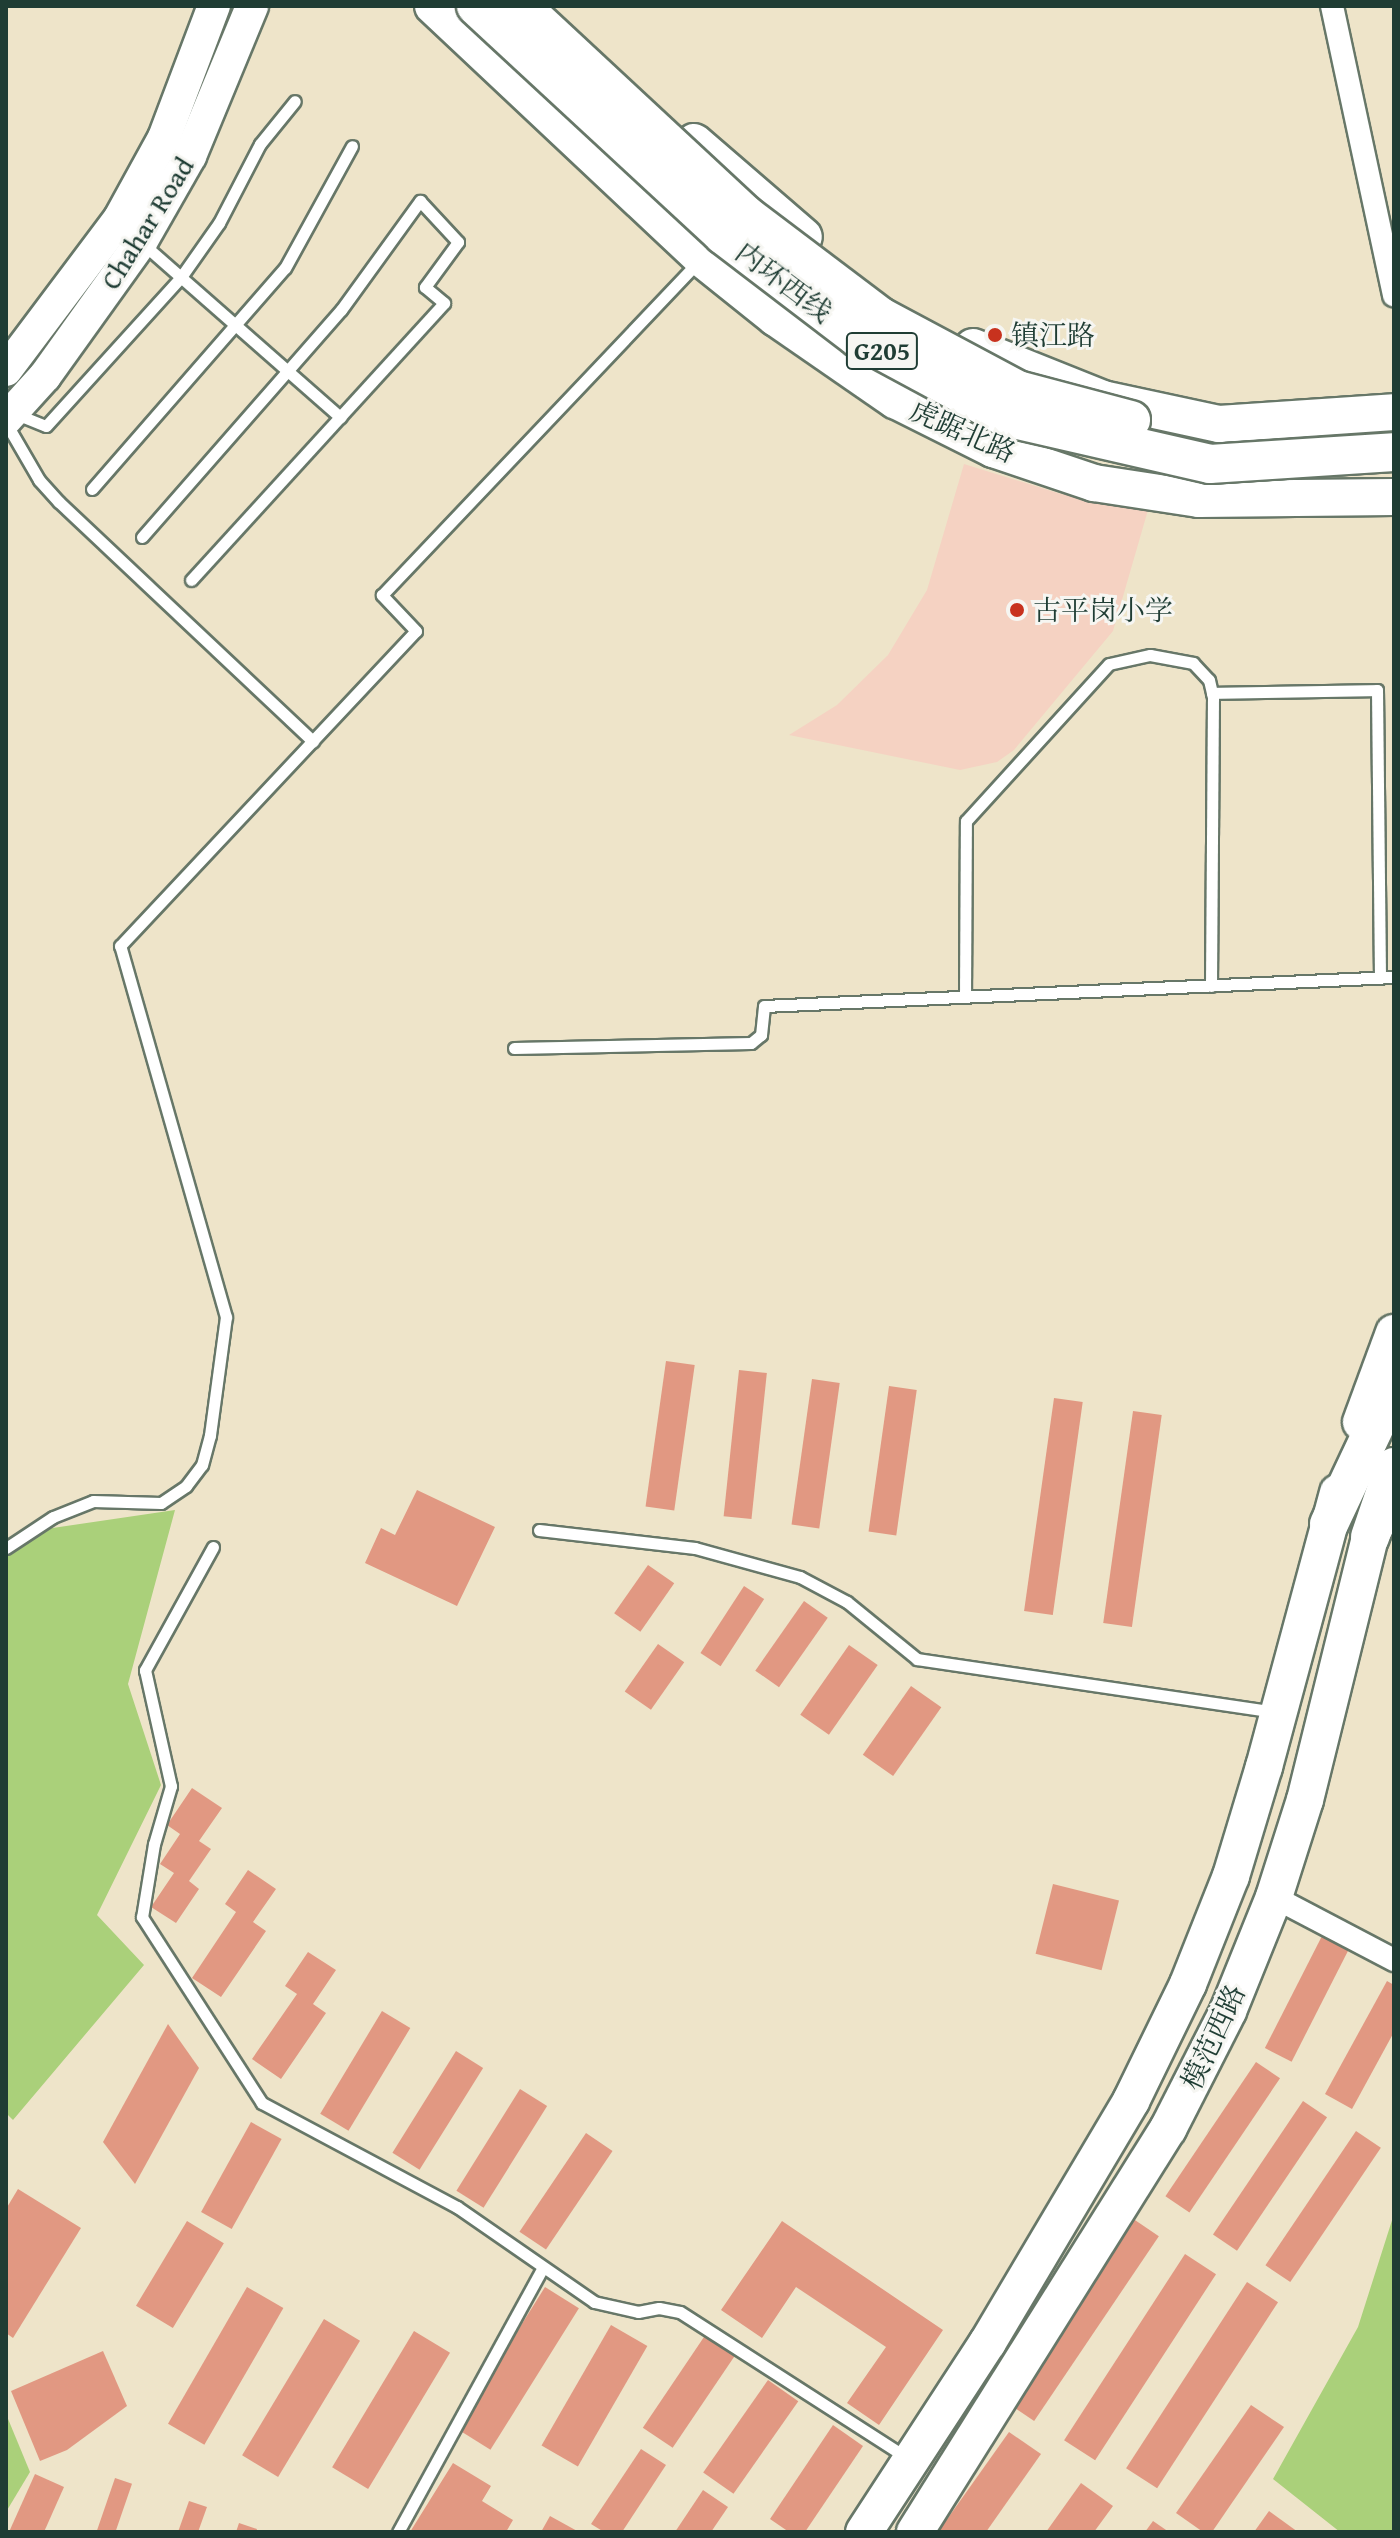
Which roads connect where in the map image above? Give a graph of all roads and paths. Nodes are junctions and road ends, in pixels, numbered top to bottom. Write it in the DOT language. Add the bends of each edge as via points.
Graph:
graph roads {
  1 [pos="214,6"];
  2 [pos="252,6"];
  3 [pos="433,6"];
  4 [pos="476,6"];
  5 [pos="521,6"];
  6 [pos="547,6"];
  7 [pos="1332,6"];
  8 [pos="295,101"];
  9 [pos="352,146"];
  10 [pos="758,200"];
  11 [pos="141,242"];
  12 [pos="701,258"];
  13 [pos="181,277"];
  14 [pos="1394,295"];
  15 [pos="235,325"];
  16 [pos="6,370"];
  17 [pos="286,370"];
  18 [pos="1394,412"];
  19 [pos="340,417"];
  20 [pos="8,418"];
  21 [pos="1394,431"];
  22 [pos="1394,452"];
  23 [pos="92,489"];
  24 [pos="1394,497"];
  25 [pos="142,537"];
  26 [pos="191,580"];
  27 [pos="1212,693"];
  28 [pos="313,741"];
  29 [pos="1394,977"];
  30 [pos="1380,978"];
  31 [pos="1211,986"];
  32 [pos="965,997"];
  33 [pos="514,1048"];
  34 [pos="1394,1333"];
  35 [pos="1394,1386"];
  36 [pos="1394,1467"];
  37 [pos="1394,1490"];
  38 [pos="1329,1524"];
  39 [pos="539,1530"];
  40 [pos="1370,1537"];
  41 [pos="213,1547"];
  42 [pos="6,1548"];
  43 [pos="1280,1713"];
  44 [pos="1274,1897"];
  45 [pos="1394,1960"];
  46 [pos="542,2269"];
  47 [pos="911,2460"];
  48 [pos="398,2532"];
  49 [pos="864,2532"];
  50 [pos="915,2532"];
  1 -- 16 [label="main road, Chahar Road" via="164,138 120,218"];
  2 -- 11 [label="main road, Chahar Road" via="190,156"];
  3 -- 12 [label="main road, 虎踞北路"];
  4 -- 22 [label="highway, 内环西线 / G205, bridge" via="723,235 858,338 1005,417 1210,464"];
  5 -- 21 [label="highway, 内环西线 / G205, bridge" via="746,215 881,317 1018,390 1216,443"];
  6 -- 10 [label="main road"];
  7 -- 14 [label="street"];
  8 -- 13 [label="lane" via="260,144 219,223"];
  9 -- 15 [label="lane" via="285,268"];
  10 -- 12 [label="lane"];
  10 -- 18 [label="main road" via="886,303 1008,365 1103,399 1219,424"];
  11 -- 13 [label="lane"];
  11 -- 20 [label="main road, Chahar Road" via="45,376"];
  12 -- 24 [label="main road, 虎踞北路" via="776,318 895,400 993,449 1094,483 1199,499"];
  12 -- 28 [label="lane" via="382,595 416,631"];
  13 -- 15 [label="lane"];
  13 -- 20 [label="lane" via="46,426"];
  15 -- 17 [label="lane"];
  15 -- 23 [label="lane"];
  17 -- 19 [label="lane"];
  17 -- 19 [label="lane" via="341,310 420,201 458,242 425,287 444,303"];
  17 -- 25 [label="lane"];
  19 -- 26 [label="lane"];
  20 -- 28 [label="lane" via="39,480 59,502"];
  27 -- 30 [label="lane" via="1377,690"];
  27 -- 31 [label="lane"];
  27 -- 32 [label="lane" via="1209,680 1193,663 1178,658 1124,657 1109,664 978,804 963,837"];
  28 -- 42 [label="lane" via="120,946 226,1317 219,1390 202,1465 186,1486 161,1503 93,1501 53,1517"];
  29 -- 30 [label="lane"];
  30 -- 31 [label="lane"];
  31 -- 32 [label="lane"];
  32 -- 33 [label="lane" via="764,1006 761,1035 751,1043"];
  34 -- 38 [label="main road, 模范西路"];
  35 -- 38 [label="highway"];
  36 -- 40 [label="highway"];
  37 -- 40 [label="main road, 模范西路"];
  38 -- 43 [label="main road, 模范西路"];
  39 -- 43 [label="lane" via="695,1548 800,1577 847,1602 917,1659"];
  40 -- 44 [label="main road, 模范西路" via="1305,1800"];
  41 -- 46 [label="lane" via="145,1670 171,1786 154,1844 142,1917 262,2103 457,2207"];
  43 -- 47 [label="main road, 模范西路" via="1231,1876 1188,1984 1131,2101"];
  44 -- 45 [label="street"];
  44 -- 50 [label="main road, 模范西路" via="1228,2011 1168,2129"];
  46 -- 47 [label="lane" via="594,2302 638,2312 680,2312"];
  46 -- 48 [label="lane"];
  47 -- 49 [label="main road, 模范西路"];
}
